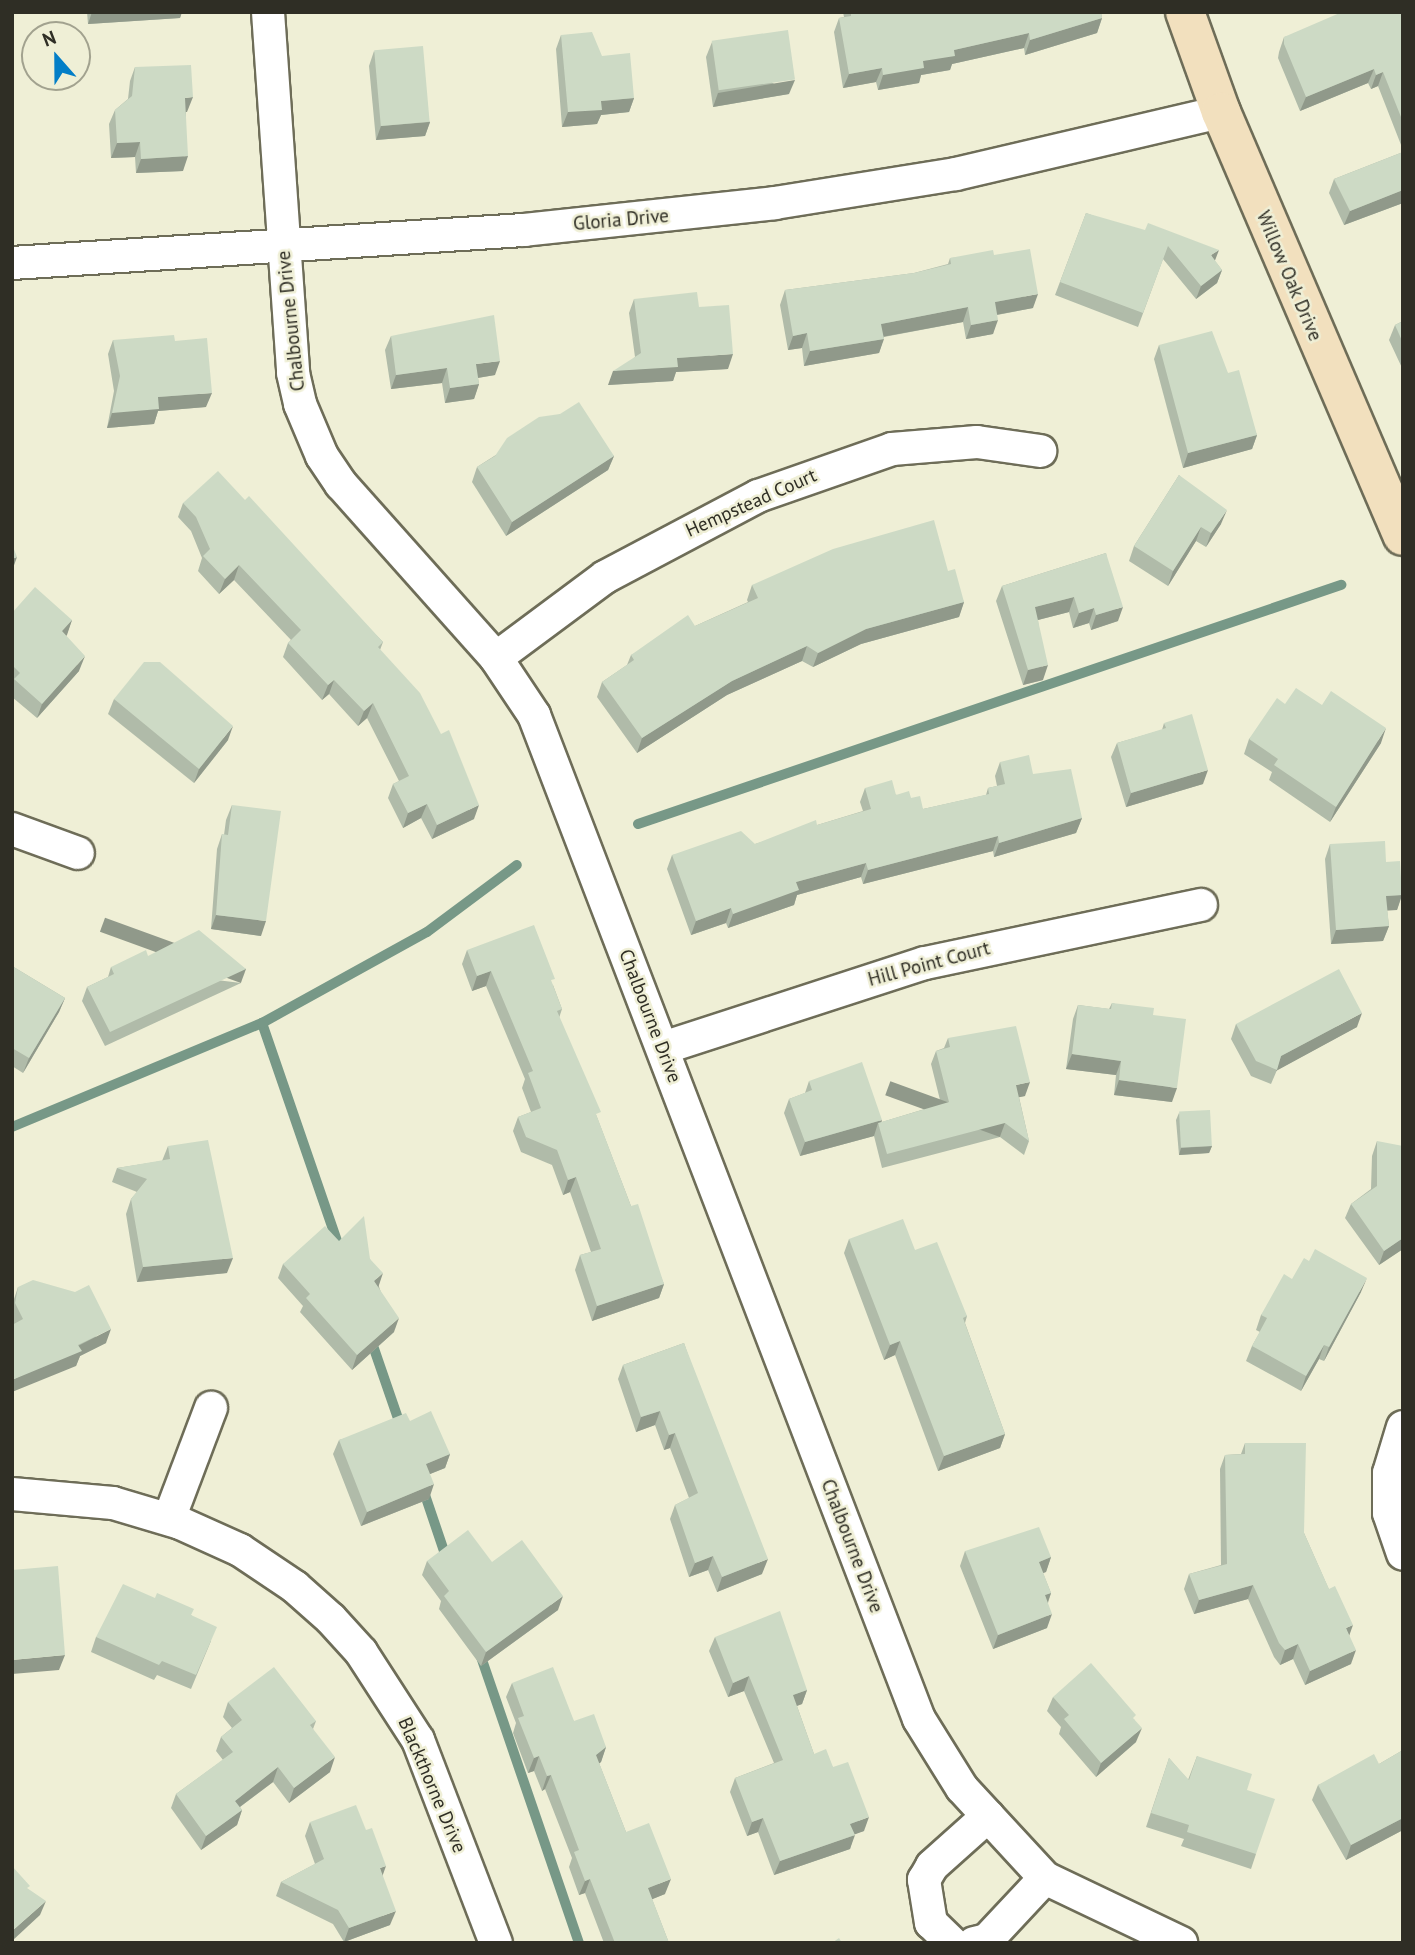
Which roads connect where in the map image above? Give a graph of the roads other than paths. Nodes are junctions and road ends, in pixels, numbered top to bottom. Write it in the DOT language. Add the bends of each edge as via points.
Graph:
graph roads {
  1 [pos="268,12"];
  2 [pos="1185,12"];
  3 [pos="1221,112"];
  4 [pos="283,245"];
  5 [pos="12,263"];
  6 [pos="1040,451"];
  7 [pos="1403,536"];
  8 [pos="496,658"];
  9 [pos="12,829"];
  10 [pos="78,853"];
  11 [pos="1201,905"];
  12 [pos="663,1048"];
  13 [pos="211,1408"];
  14 [pos="1403,1427"];
  15 [pos="12,1494"];
  16 [pos="169,1519"];
  17 [pos="1403,1554"];
  18 [pos="988,1816"];
  19 [pos="1045,1878"];
  20 [pos="496,1943"];
  21 [pos="951,1943"];
  22 [pos="974,1943"];
  23 [pos="1181,1943"];
  1 -- 4 [label="street, Chalbourne Drive"];
  2 -- 3 [label="street, Willow Oak Drive"];
  3 -- 4 [label="street, Gloria Drive" via="956,174 775,203 524,230"];
  3 -- 7 [label="street, Willow Oak Drive"];
  4 -- 5 [label="street, Gloria Drive"];
  4 -- 8 [label="street, Chalbourne Drive" via="293,373 322,456 341,484"];
  6 -- 8 [label="street, Hempstead Court" via="953,442 891,449 758,496 605,578"];
  8 -- 12 [label="street, Chalbourne Drive" via="534,715"];
  9 -- 10 [label="street"];
  11 -- 12 [label="street, Hill Point Court" via="925,962"];
  12 -- 18 [label="street, Chalbourne Drive" via="919,1719 956,1779"];
  13 -- 16 [label="street"];
  14 -- 17 [label="street" via="1389,1473 1389,1513"];
  15 -- 16 [label="street, Blackthorne Drive" via="113,1503"];
  16 -- 20 [label="street, Blackthorne Drive" via="240,1550 295,1587 361,1652 418,1740"];
  18 -- 19 [label="street, Chalbourne Drive"];
  18 -- 21 [label="street" via="932,1866 924,1880 931,1923"];
  19 -- 22 [label="street" via="987,1940"];
  19 -- 23 [label="street, Chalbourne Drive"];
}
